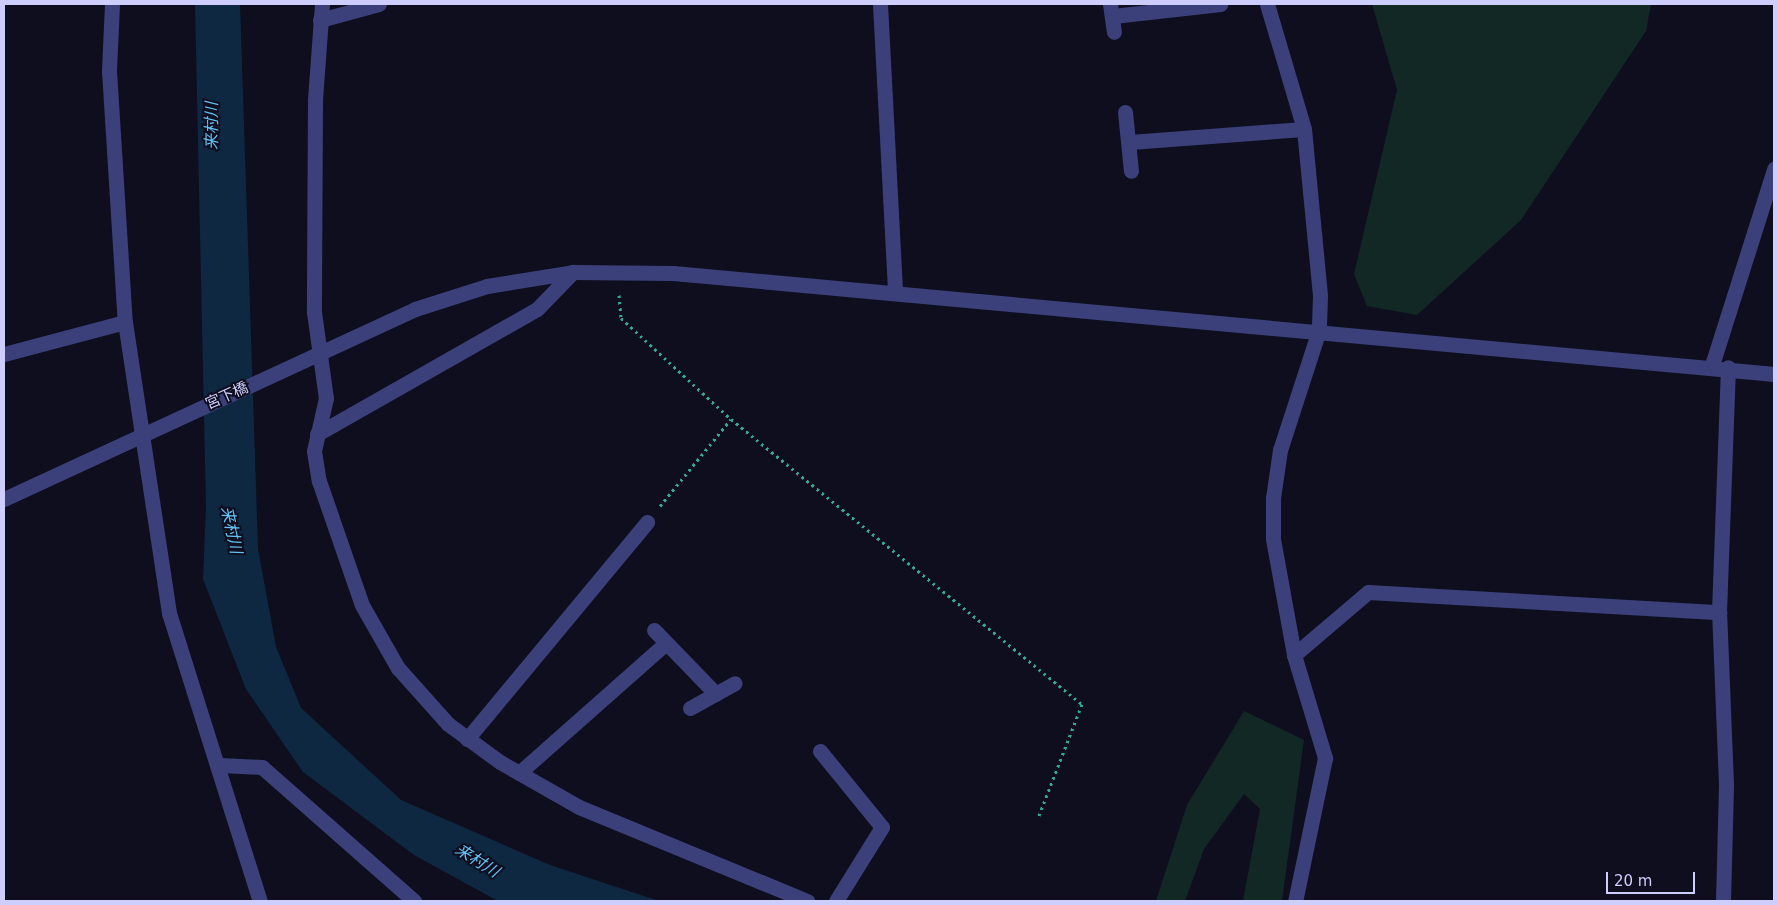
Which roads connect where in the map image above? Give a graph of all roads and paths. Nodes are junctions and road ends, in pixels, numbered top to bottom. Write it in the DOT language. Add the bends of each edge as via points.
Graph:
graph roads {
  1 [pos="112,4"];
  2 [pos="322,4"];
  3 [pos="379,4"];
  4 [pos="880,4"];
  5 [pos="1220,4"];
  6 [pos="1267,4"];
  7 [pos="1111,10"];
  8 [pos="320,20"];
  9 [pos="1114,32"];
  10 [pos="1125,112"];
  11 [pos="1304,129"];
  12 [pos="1130,142"];
  13 [pos="1774,169"];
  14 [pos="1131,171"];
  15 [pos="573,272"];
  16 [pos="617,272"];
  17 [pos="895,292"];
  18 [pos="125,322"];
  19 [pos="1319,330"];
  20 [pos="321,352"];
  21 [pos="4,354"];
  22 [pos="1712,365"];
  23 [pos="1728,367"];
  24 [pos="1774,374"];
  25 [pos="731,419"];
  26 [pos="317,434"];
  27 [pos="140,435"];
  28 [pos="4,499"];
  29 [pos="647,522"];
  30 [pos="1719,612"];
  31 [pos="654,630"];
  32 [pos="666,643"];
  33 [pos="1294,655"];
  34 [pos="735,683"];
  35 [pos="716,694"];
  36 [pos="690,708"];
  37 [pos="468,739"];
  38 [pos="820,751"];
  39 [pos="220,765"];
  40 [pos="519,773"];
  41 [pos="1038,818"];
  42 [pos="260,901"];
  43 [pos="414,901"];
  44 [pos="807,901"];
  45 [pos="836,901"];
  46 [pos="1295,901"];
  47 [pos="1723,901"];
  1 -- 18 [label="street" via="109,71"];
  2 -- 8 [label="street"];
  3 -- 8 [label="street"];
  4 -- 17 [label="street"];
  5 -- 7 [label="street"];
  6 -- 11 [label="street"];
  7 -- 9 [label="street"];
  8 -- 20 [label="street" via="314,312"];
  10 -- 12 [label="street"];
  11 -- 12 [label="street"];
  11 -- 19 [label="street" via="1314,203"];
  12 -- 14 [label="street"];
  13 -- 22 [label="street"];
  15 -- 16 [label="street, 宮下橋"];
  15 -- 20 [label="street, 宮下橋" via="487,286 415,309"];
  15 -- 26 [label="street" via="537,309"];
  16 -- 17 [label="street, 宮下橋"];
  16 -- 25 [label="path" via="621,318"];
  17 -- 19 [label="street, 宮下橋"];
  18 -- 21 [label="street"];
  18 -- 27 [label="street"];
  19 -- 22 [label="street, 宮下橋"];
  19 -- 33 [label="street" via="1280,450 1273,498 1273,539"];
  20 -- 26 [label="street" via="326,398"];
  20 -- 27 [label="street, 宮下橋"];
  22 -- 23 [label="street, 宮下橋"];
  23 -- 24 [label="street, 宮下橋"];
  23 -- 30 [label="street"];
  25 -- 29 [label="path"];
  25 -- 41 [label="path" via="1082,704"];
  26 -- 37 [label="street" via="319,481 362,605 398,668 448,724"];
  27 -- 28 [label="street, 宮下橋"];
  27 -- 39 [label="street" via="169,613"];
  29 -- 37 [label="street"];
  30 -- 33 [label="street" via="1368,592"];
  30 -- 47 [label="street" via="1726,784"];
  31 -- 32 [label="street"];
  32 -- 35 [label="street"];
  32 -- 40 [label="street"];
  33 -- 46 [label="street" via="1325,758"];
  34 -- 35 [label="street"];
  35 -- 36 [label="street"];
  37 -- 40 [label="street"];
  38 -- 45 [label="street" via="882,827"];
  39 -- 42 [label="street"];
  39 -- 43 [label="street" via="262,767"];
  40 -- 44 [label="street" via="579,807"];
}
